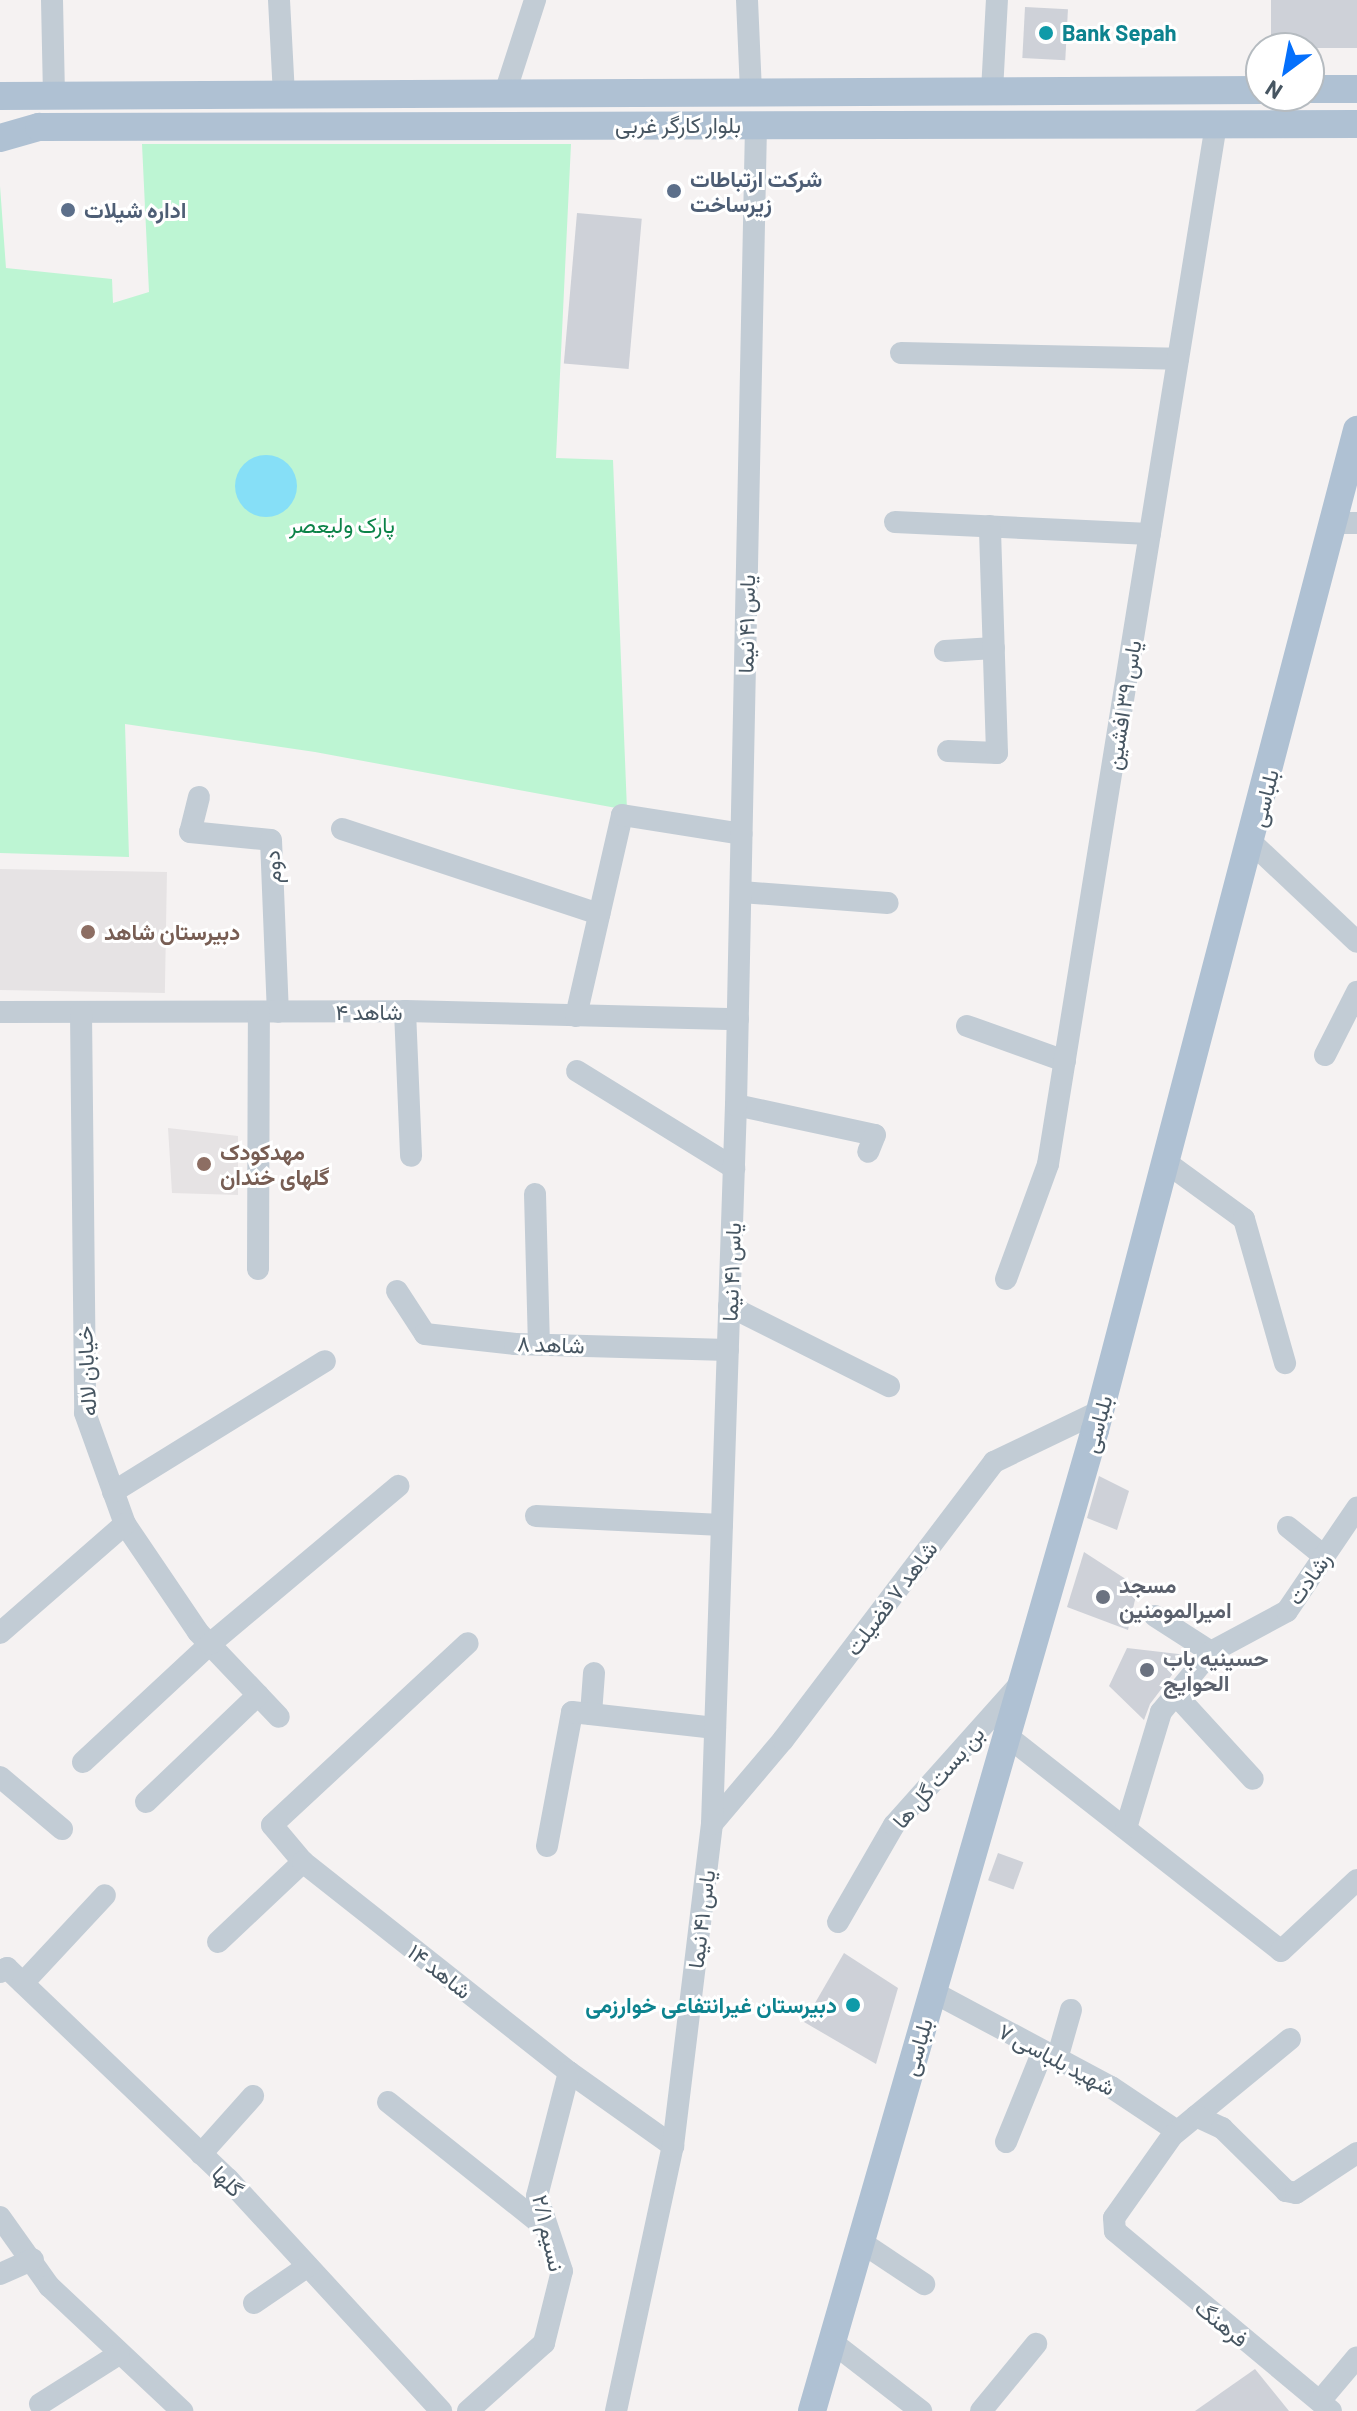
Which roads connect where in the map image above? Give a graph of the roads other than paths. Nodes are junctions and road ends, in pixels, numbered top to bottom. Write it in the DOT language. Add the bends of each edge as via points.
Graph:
graph roads {
  1 [pos="52,0"];
  2 [pos="279,0"];
  3 [pos="535,0"];
  4 [pos="747,0"];
  5 [pos="997,0"];
  6 [pos="1325,89"];
  7 [pos="1357,89"];
  8 [pos="1245,90"];
  9 [pos="992,91"];
  10 [pos="751,92"];
  11 [pos="505,93"];
  12 [pos="284,94"];
  13 [pos="54,95"];
  14 [pos="0,96"];
  15 [pos="1216,124"];
  16 [pos="1357,124"];
  17 [pos="756,125"];
  18 [pos="39,127"];
  19 [pos="0,131"];
  20 [pos="0,138"];
  21 [pos="901,353"];
  22 [pos="1178,359"];
  23 [pos="1357,430"];
  24 [pos="895,522"];
  25 [pos="1345,523"];
  26 [pos="990,526"];
  27 [pos="1150,534"];
  28 [pos="994,648"];
  29 [pos="945,651"];
  30 [pos="948,751"];
  31 [pos="199,797"];
  32 [pos="342,829"];
  33 [pos="742,834"];
  34 [pos="1252,843"];
  35 [pos="741,892"];
  36 [pos="888,903"];
  37 [pos="599,914"];
  38 [pos="1357,942"];
  39 [pos="1357,992"];
  40 [pos="405,1011"];
  41 [pos="0,1012"];
  42 [pos="81,1012"];
  43 [pos="269,1012"];
  44 [pos="576,1016"];
  45 [pos="738,1019"];
  46 [pos="967,1026"];
  47 [pos="1325,1055"];
  48 [pos="1065,1061"];
  49 [pos="577,1071"];
  50 [pos="736,1105"];
  51 [pos="868,1152"];
  52 [pos="411,1156"];
  53 [pos="1167,1163"];
  54 [pos="734,1168"];
  55 [pos="535,1194"];
  56 [pos="258,1269"];
  57 [pos="1006,1279"];
  58 [pos="397,1291"];
  59 [pos="729,1306"];
  60 [pos="539,1344"];
  61 [pos="728,1350"];
  62 [pos="325,1361"];
  63 [pos="1285,1363"];
  64 [pos="889,1386"];
  65 [pos="1100,1411"];
  66 [pos="398,1486"];
  67 [pos="113,1492"];
  68 [pos="1357,1508"];
  69 [pos="536,1516"];
  70 [pos="125,1524"];
  71 [pos="722,1525"];
  72 [pos="1288,1527"];
  73 [pos="1324,1556"];
  74 [pos="1155,1616"];
  75 [pos="0,1633"];
  76 [pos="468,1643"];
  77 [pos="210,1644"];
  78 [pos="1211,1652"];
  79 [pos="594,1673"];
  80 [pos="1023,1680"];
  81 [pos="1175,1694"];
  82 [pos="258,1695"];
  83 [pos="591,1714"];
  84 [pos="279,1717"];
  85 [pos="715,1728"];
  86 [pos="1007,1736"];
  87 [pos="83,1762"];
  88 [pos="0,1777"];
  89 [pos="1253,1779"];
  90 [pos="146,1802"];
  91 [pos="712,1824"];
  92 [pos="1126,1828"];
  93 [pos="62,1829"];
  94 [pos="547,1846"];
  95 [pos="303,1862"];
  96 [pos="1357,1880"];
  97 [pos="105,1895"];
  98 [pos="838,1922"];
  99 [pos="218,1942"];
  100 [pos="0,1972"];
  101 [pos="23,1983"];
  102 [pos="933,1992"];
  103 [pos="1071,2010"];
  104 [pos="1290,2039"];
  105 [pos="1050,2055"];
  106 [pos="569,2072"];
  107 [pos="253,2096"];
  108 [pos="388,2102"];
  109 [pos="1196,2116"];
  110 [pos="1177,2131"];
  111 [pos="1006,2142"];
  112 [pos="673,2146"];
  113 [pos="1357,2153"];
  114 [pos="201,2154"];
  115 [pos="0,2217"];
  116 [pos="548,2229"];
  117 [pos="861,2242"];
  118 [pos="33,2259"];
  119 [pos="308,2266"];
  120 [pos="0,2274"];
  121 [pos="924,2284"];
  122 [pos="254,2303"];
  123 [pos="832,2342"];
  124 [pos="1036,2344"];
  125 [pos="119,2354"];
  126 [pos="1357,2357"];
  127 [pos="40,2404"];
  128 [pos="1325,2406"];
  129 [pos="182,2411"];
  130 [pos="441,2411"];
  131 [pos="468,2411"];
  132 [pos="616,2411"];
  133 [pos="812,2411"];
  134 [pos="921,2411"];
  135 [pos="981,2411"];
  1 -- 13 [label="street"];
  2 -- 12 [label="street"];
  3 -- 11 [label="street"];
  4 -- 10 [label="street"];
  5 -- 9 [label="street"];
  6 -- 7 [label="main road"];
  8 -- 9 [label="main road, بلوار کارگر غربی"];
  9 -- 10 [label="main road, بلوار کارگر غربی"];
  10 -- 11 [label="main road, بلوار کارگر غربی"];
  11 -- 12 [label="main road, بلوار کارگر غربی"];
  12 -- 13 [label="main road, بلوار کارگر غربی"];
  13 -- 14 [label="main road, بلوار کارگر غربی"];
  15 -- 16 [label="main road, بلوار کارگر غربی"];
  15 -- 17 [label="main road, بلوار کارگر غربی"];
  15 -- 22 [label="street, یاس ۳۹ افشین"];
  17 -- 18 [label="main road, بلوار کارگر غربی"];
  17 -- 33 [label="street, یاس ۴۱ نیما"];
  18 -- 19 [label="main road"];
  18 -- 20 [label="main road, بلوار کارگر غربی"];
  21 -- 22 [label="street"];
  22 -- 27 [label="street, یاس ۳۹ افشین"];
  23 -- 25 [label="main road, بلباسی"];
  24 -- 26 [label="street"];
  25 -- 34 [label="main road, بلباسی"];
  26 -- 27 [label="street"];
  26 -- 28 [label="street"];
  27 -- 48 [label="street, یاس ۳۹ افشین"];
  28 -- 29 [label="street"];
  28 -- 30 [label="street" via="997,753"];
  31 -- 43 [label="street, دوم" via="190,832 271,840"];
  32 -- 37 [label="street"];
  33 -- 35 [label="street, یاس ۴۱ نیما"];
  33 -- 37 [label="street" via="622,815"];
  34 -- 38 [label="street"];
  34 -- 53 [label="main road, بلباسی"];
  35 -- 36 [label="street"];
  35 -- 45 [label="street, یاس ۴۱ نیما"];
  37 -- 44 [label="street"];
  39 -- 47 [label="street"];
  40 -- 43 [label="street, شاهد ۴"];
  40 -- 44 [label="street, شاهد ۴"];
  40 -- 52 [label="street"];
  41 -- 42 [label="street, شاهد ۴"];
  42 -- 43 [label="street, شاهد ۴"];
  42 -- 67 [label="street, خیابان لاله" via="85,1413"];
  43 -- 56 [label="street"];
  44 -- 45 [label="street, شاهد ۴"];
  45 -- 50 [label="street, یاس ۴۱ نیما"];
  46 -- 48 [label="street"];
  48 -- 57 [label="street, یاس ۳۹ افشین" via="1048,1164"];
  49 -- 54 [label="street"];
  50 -- 51 [label="street" via="875,1135"];
  50 -- 54 [label="street, یاس ۴۱ نیما"];
  53 -- 63 [label="street" via="1244,1219"];
  53 -- 65 [label="main road, بلباسی"];
  54 -- 59 [label="street, یاس ۴۱ نیما"];
  55 -- 60 [label="street"];
  58 -- 60 [label="street, شاهد ۸" via="425,1334"];
  59 -- 61 [label="street, یاس ۴۱ نیما"];
  59 -- 64 [label="street"];
  60 -- 61 [label="street, شاهد ۸"];
  61 -- 71 [label="street, یاس ۴۱ نیما"];
  62 -- 67 [label="street"];
  65 -- 80 [label="main road, بلباسی"];
  65 -- 91 [label="street, شاهد ۷ فضیلت" via="994,1462"];
  66 -- 77 [label="street"];
  67 -- 70 [label="street, خیابان لاله"];
  68 -- 73 [label="street, رشادت"];
  69 -- 71 [label="street"];
  70 -- 75 [label="street"];
  70 -- 77 [label="street, خیابان لاله"];
  71 -- 85 [label="street, یاس ۴۱ نیما"];
  72 -- 73 [label="street"];
  73 -- 78 [label="street, رشادت" via="1287,1611"];
  74 -- 78 [label="street"];
  76 -- 95 [label="street, شاهد ۱۴" via="272,1825"];
  77 -- 82 [label="street, خیابان لاله"];
  77 -- 87 [label="street"];
  78 -- 81 [label="street, رشادت"];
  79 -- 83 [label="street"];
  80 -- 86 [label="main road, بلباسی"];
  80 -- 98 [label="street, بن بست گل ها" via="894,1825"];
  81 -- 89 [label="street"];
  81 -- 92 [label="street, رشادت" via="1161,1712"];
  82 -- 84 [label="street, خیابان لاله"];
  82 -- 90 [label="street"];
  83 -- 85 [label="street"];
  83 -- 94 [label="street" via="572,1712"];
  85 -- 91 [label="street, یاس ۴۱ نیما"];
  86 -- 92 [label="street"];
  86 -- 102 [label="main road, بلباسی"];
  88 -- 93 [label="street"];
  91 -- 112 [label="street, یاس ۴۱ نیما"];
  92 -- 96 [label="street" via="1281,1951"];
  95 -- 99 [label="street"];
  95 -- 106 [label="street, شاهد ۱۴"];
  97 -- 101 [label="street"];
  100 -- 101 [label="street, گلها" via="7,1968"];
  101 -- 114 [label="street, گلها"];
  102 -- 105 [label="street, شهید بلباسی ۷"];
  102 -- 117 [label="main road, بلباسی"];
  103 -- 105 [label="street"];
  104 -- 109 [label="street"];
  105 -- 110 [label="street, شهید بلباسی ۷"];
  105 -- 111 [label="street"];
  106 -- 112 [label="street, شاهد ۱۴"];
  106 -- 116 [label="street, نسیم ۲/۱" via="537,2196"];
  107 -- 114 [label="street"];
  108 -- 116 [label="street"];
  109 -- 110 [label="street"];
  109 -- 113 [label="street" via="1222,2128 1286,2191 1296,2193"];
  110 -- 128 [label="street, فرهنگ" via="1114,2218 1115,2231"];
  112 -- 132 [label="street, یاس ۴۱ نیما"];
  114 -- 119 [label="street, گلها"];
  115 -- 118 [label="street"];
  116 -- 131 [label="street, نسیم ۲/۱" via="562,2271 544,2343"];
  117 -- 121 [label="street"];
  117 -- 123 [label="main road, بلباسی"];
  118 -- 120 [label="street"];
  118 -- 125 [label="street" via="49,2286"];
  119 -- 122 [label="street"];
  119 -- 130 [label="street, گلها"];
  123 -- 133 [label="main road, بلباسی"];
  123 -- 134 [label="street"];
  124 -- 135 [label="street"];
  125 -- 127 [label="street"];
  125 -- 129 [label="street"];
  126 -- 128 [label="street"];
}
